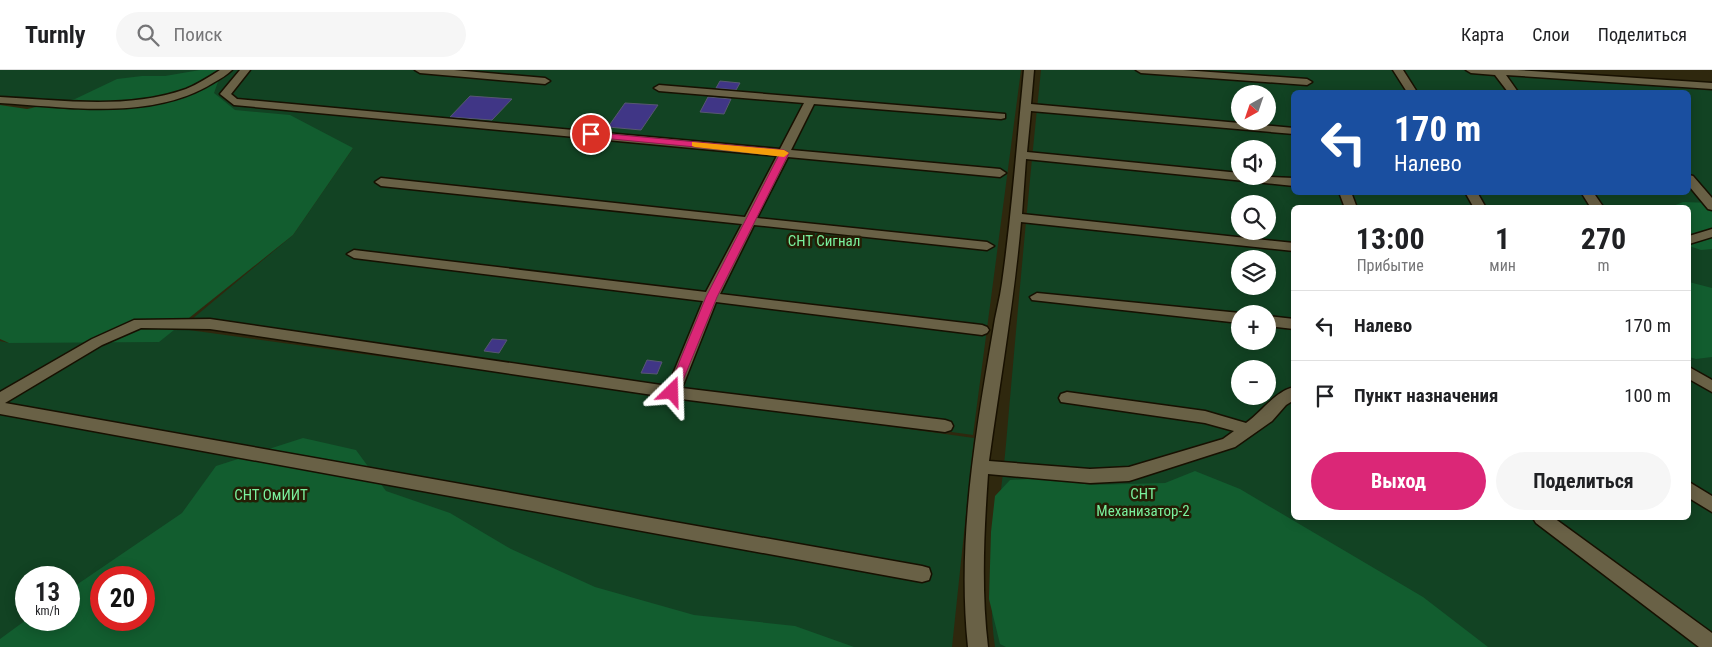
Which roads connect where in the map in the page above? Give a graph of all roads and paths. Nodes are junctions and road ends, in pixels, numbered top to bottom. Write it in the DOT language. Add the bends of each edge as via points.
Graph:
graph roads {
  1 [pos="227,70"];
  2 [pos="245,70"];
  3 [pos="420,70"];
  4 [pos="1029,70"];
  5 [pos="1141,70"];
  6 [pos="1303,70"];
  7 [pos="1398,70"];
  8 [pos="1471,70"];
  9 [pos="1622,70"];
  10 [pos="1497,71"];
  11 [pos="1601,78"];
  12 [pos="545,81"];
  13 [pos="1712,84"];
  14 [pos="1308,87"];
  15 [pos="659,88"];
  16 [pos="1411,90"];
  17 [pos="1511,90"];
  18 [pos="1611,90"];
  19 [pos="0,100"];
  20 [pos="811,100"];
  21 [pos="1025,107"];
  22 [pos="1001,116"];
  23 [pos="1291,131"];
  24 [pos="784,153"];
  25 [pos="1021,155"];
  26 [pos="1000,173"];
  27 [pos="1691,181"];
  28 [pos="381,182"];
  29 [pos="1291,182"];
  30 [pos="1712,206"];
  31 [pos="1014,217"];
  32 [pos="750,221"];
  33 [pos="1712,233"];
  34 [pos="1691,239"];
  35 [pos="987,246"];
  36 [pos="1291,247"];
  37 [pos="354,254"];
  38 [pos="711,297"];
  39 [pos="1037,298"];
  40 [pos="1231,317"];
  41 [pos="1276,322"];
  42 [pos="1291,324"];
  43 [pos="982,330"];
  44 [pos="1691,373"];
  45 [pos="1712,386"];
  46 [pos="672,392"];
  47 [pos="1291,394"];
  48 [pos="1067,398"];
  49 [pos="0,399"];
  50 [pos="0,408"];
  51 [pos="944,426"];
  52 [pos="1248,431"];
  53 [pos="980,467"];
  54 [pos="1691,490"];
  55 [pos="1712,505"];
  56 [pos="1545,520"];
  57 [pos="922,574"];
  58 [pos="1712,645"];
  59 [pos="978,647"];
  1 -- 19 [label="street" via="192,90 138,104"];
  2 -- 24 [label="street" via="225,94 234,102"];
  3 -- 12 [label="street"];
  4 -- 21 [label="street"];
  5 -- 14 [label="street"];
  6 -- 14 [label="street"];
  7 -- 16 [label="street"];
  8 -- 10 [label="street"];
  9 -- 13 [label="street"];
  10 -- 11 [label="street"];
  10 -- 17 [label="street"];
  11 -- 13 [label="street"];
  11 -- 18 [label="street"];
  15 -- 20 [label="street"];
  20 -- 22 [label="street"];
  20 -- 24 [label="street"];
  21 -- 23 [label="street"];
  21 -- 25 [label="street"];
  24 -- 26 [label="street"];
  24 -- 32 [label="street"];
  25 -- 29 [label="street"];
  25 -- 31 [label="street"];
  27 -- 30 [label="street"];
  28 -- 32 [label="street"];
  31 -- 36 [label="street"];
  31 -- 53 [label="street" via="1009,285"];
  32 -- 35 [label="street"];
  32 -- 38 [label="street"];
  33 -- 34 [label="street"];
  37 -- 38 [label="street"];
  38 -- 43 [label="street"];
  38 -- 46 [label="street"];
  39 -- 40 [label="street"];
  41 -- 42 [label="street"];
  44 -- 45 [label="street"];
  46 -- 49 [label="street" via="210,324 139,323 96,342"];
  46 -- 51 [label="street"];
  47 -- 52 [label="street"];
  48 -- 52 [label="street" via="1205,417"];
  50 -- 57 [label="street"];
  52 -- 53 [label="street" via="1229,443 1128,474 1090,476"];
  53 -- 59 [label="street" via="974,612"];
  54 -- 55 [label="street"];
  56 -- 58 [label="street"];
}
